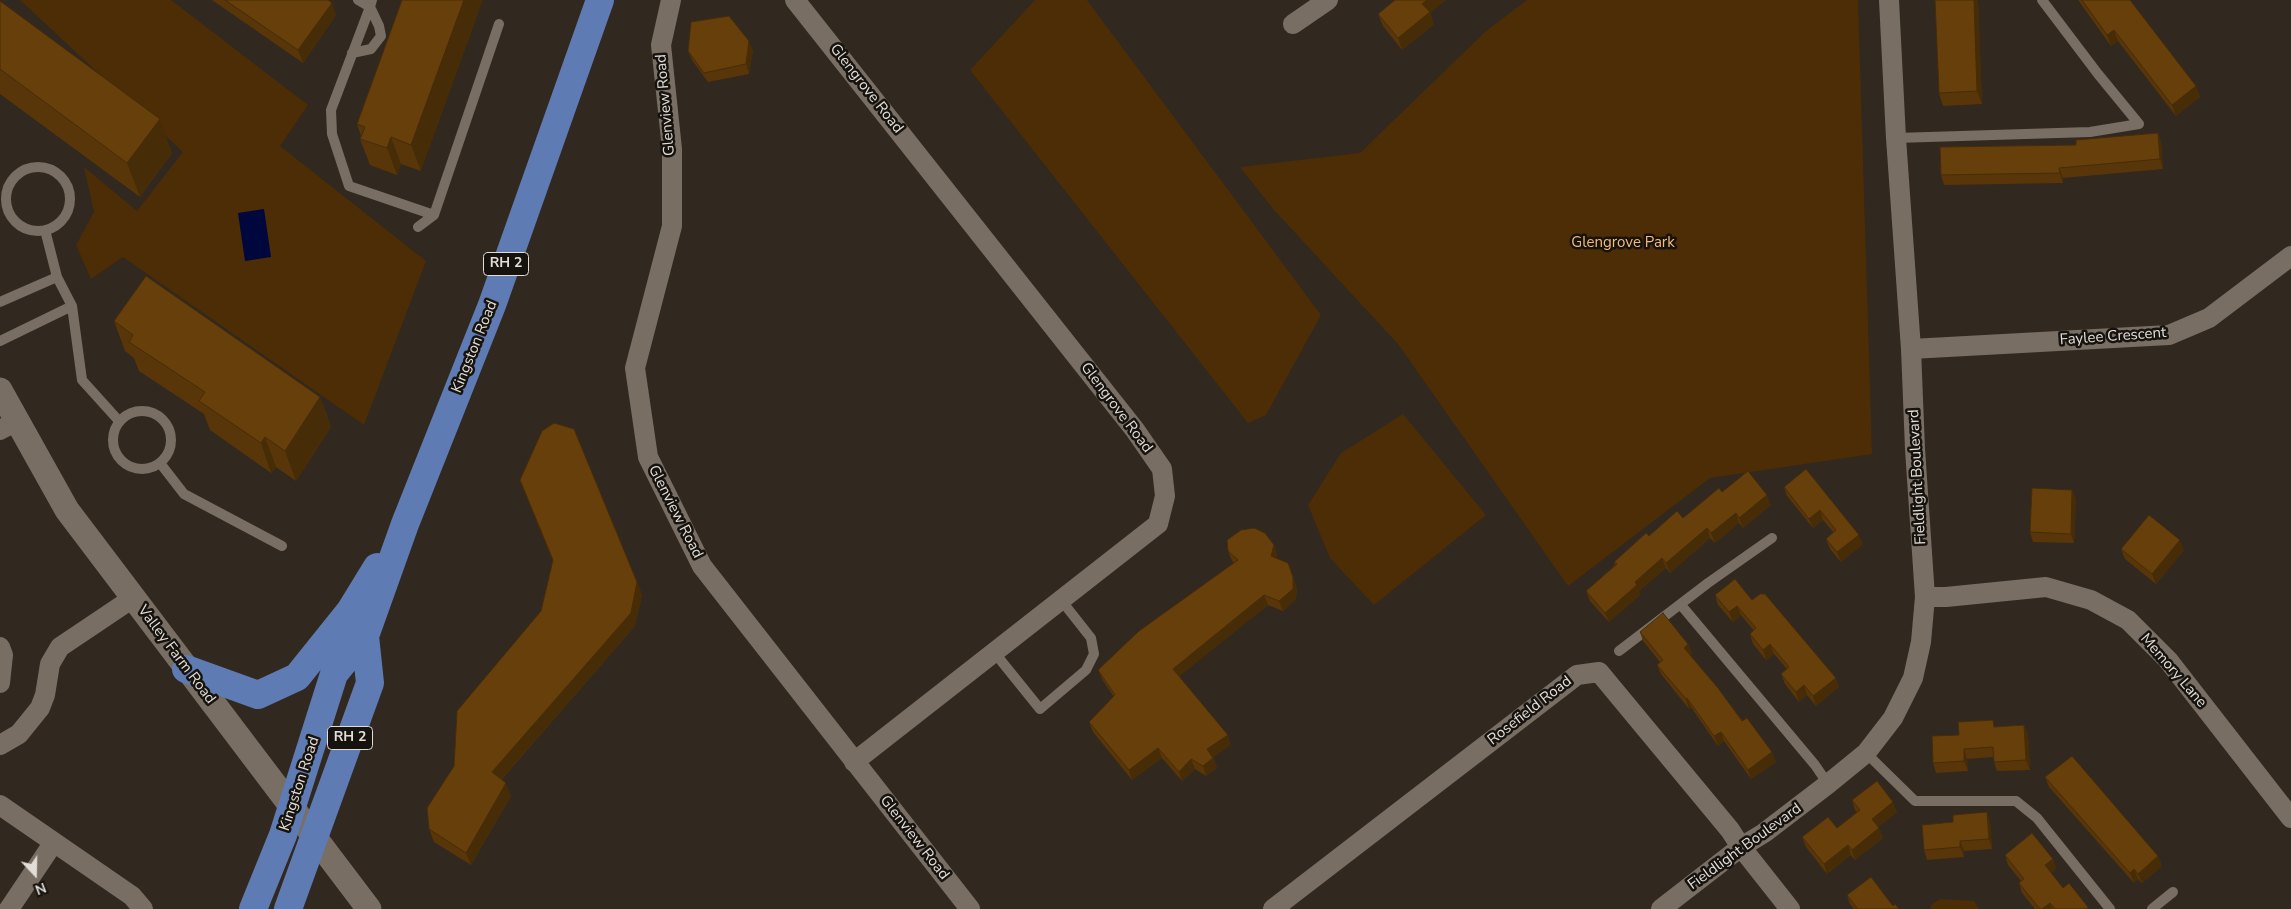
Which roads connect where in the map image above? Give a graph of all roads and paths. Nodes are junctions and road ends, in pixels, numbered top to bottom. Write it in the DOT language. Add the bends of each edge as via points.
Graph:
graph roads {
  1 [pos="358,0"];
  2 [pos="600,0"];
  3 [pos="671,0"];
  4 [pos="795,0"];
  5 [pos="1328,0"];
  6 [pos="1889,0"];
  7 [pos="2042,0"];
  8 [pos="371,4"];
  9 [pos="499,24"];
  10 [pos="1293,24"];
  11 [pos="352,53"];
  12 [pos="1896,138"];
  13 [pos="3,192"];
  14 [pos="434,215"];
  15 [pos="418,227"];
  16 [pos="45,230"];
  17 [pos="2291,256"];
  18 [pos="57,277"];
  19 [pos="0,302"];
  20 [pos="72,306"];
  21 [pos="0,341"];
  22 [pos="1911,349"];
  23 [pos="0,390"];
  24 [pos="119,421"];
  25 [pos="8,426"];
  26 [pos="160,463"];
  27 [pos="405,524"];
  28 [pos="1772,538"];
  29 [pos="282,546"];
  30 [pos="1925,597"];
  31 [pos="133,598"];
  32 [pos="1061,600"];
  33 [pos="1681,605"];
  34 [pos="364,636"];
  35 [pos="0,647"];
  36 [pos="1619,651"];
  37 [pos="994,652"];
  38 [pos="186,668"];
  39 [pos="0,683"];
  40 [pos="0,745"];
  41 [pos="1866,753"];
  42 [pos="854,762"];
  43 [pos="1828,784"];
  44 [pos="0,805"];
  45 [pos="292,809"];
  46 [pos="2291,818"];
  47 [pos="313,837"];
  48 [pos="54,842"];
  49 [pos="1741,846"];
  50 [pos="2173,892"];
  51 [pos="9,909"];
  52 [pos="143,909"];
  53 [pos="253,909"];
  54 [pos="288,909"];
  55 [pos="369,909"];
  56 [pos="970,909"];
  57 [pos="1273,909"];
  58 [pos="1661,909"];
  59 [pos="1790,909"];
  60 [pos="2110,909"];
  61 [pos="2152,909"];
  1 -- 8 [label="lane"];
  2 -- 27 [label="main road, Kingston Road / RH 2" via="492,305"];
  3 -- 42 [label="street, Glenview Road" via="661,45 672,149 672,226 635,368 648,457 702,566"];
  4 -- 32 [label="street, Glengrove Road" via="1135,430 1162,469 1165,496 1158,524"];
  5 -- 10 [label="street"];
  6 -- 12 [label="street, Fieldlight Boulevard"];
  7 -- 12 [label="lane" via="2139,124 2090,132"];
  8 -- 11 [label="lane"];
  8 -- 11 [label="lane" via="382,36 371,49"];
  9 -- 14 [label="lane"];
  11 -- 14 [label="lane" via="331,110 332,134 349,186"];
  12 -- 22 [label="street, Fieldlight Boulevard"];
  13 -- 16 [label="lane" via="14,221 25,228"];
  13 -- 16 [label="lane" via="26,169 39,167 61,177 68,187 70,200 67,212 60,222"];
  14 -- 15 [label="lane"];
  16 -- 18 [label="lane"];
  17 -- 22 [label="street, Faylee Crescent" via="2209,318 2169,335"];
  18 -- 19 [label="lane"];
  18 -- 20 [label="lane"];
  20 -- 21 [label="lane"];
  20 -- 24 [label="lane" via="82,380"];
  22 -- 30 [label="street, Fieldlight Boulevard"];
  23 -- 25 [label="street, Valley Farm Road"];
  24 -- 26 [label="lane" via="112,439 120,460 141,470"];
  24 -- 26 [label="lane" via="131,412 143,410 164,420 172,441 169,452"];
  25 -- 31 [label="street, Valley Farm Road"];
  26 -- 29 [label="lane" via="184,494"];
  27 -- 34 [label="main road, Kingston Road / RH 2"];
  27 -- 38 [label="main road" via="350,611 297,678 258,695"];
  28 -- 33 [label="lane"];
  30 -- 41 [label="street, Fieldlight Boulevard" via="1921,642 1913,678 1893,718"];
  30 -- 46 [label="street, Memory Lane" via="2046,587 2091,600 2128,620 2168,660"];
  31 -- 38 [label="street, Valley Farm Road"];
  31 -- 40 [label="street" via="60,646 48,670 40,708 19,734"];
  32 -- 37 [label="street, Glengrove Road"];
  32 -- 37 [label="lane" via="1091,638 1094,654 1086,670 1040,710"];
  33 -- 36 [label="lane"];
  33 -- 43 [label="lane"];
  34 -- 45 [label="main road, Kingston Road / RH 2" via="334,674"];
  34 -- 47 [label="main road, Kingston Road / RH 2" via="370,684"];
  35 -- 39 [label="street" via="4,656"];
  37 -- 42 [label="street, Glengrove Road"];
  38 -- 45 [label="street, Valley Farm Road"];
  41 -- 43 [label="street, Fieldlight Boulevard"];
  41 -- 60 [label="lane" via="1915,801 2016,801 2038,818"];
  42 -- 56 [label="street, Glenview Road"];
  43 -- 49 [label="street, Fieldlight Boulevard" via="1764,833"];
  44 -- 48 [label="street"];
  45 -- 47 [label="street, Valley Farm Road"];
  45 -- 53 [label="main road, Kingston Road / RH 2"];
  47 -- 54 [label="main road, Kingston Road / RH 2"];
  47 -- 55 [label="street, Valley Farm Road"];
  48 -- 51 [label="street"];
  48 -- 52 [label="street" via="132,896"];
  49 -- 57 [label="street, Rosefield Road" via="1599,672 1577,675"];
  49 -- 58 [label="street, Fieldlight Boulevard"];
  49 -- 59 [label="street, Rosefield Road"];
  50 -- 61 [label="lane"];
}
